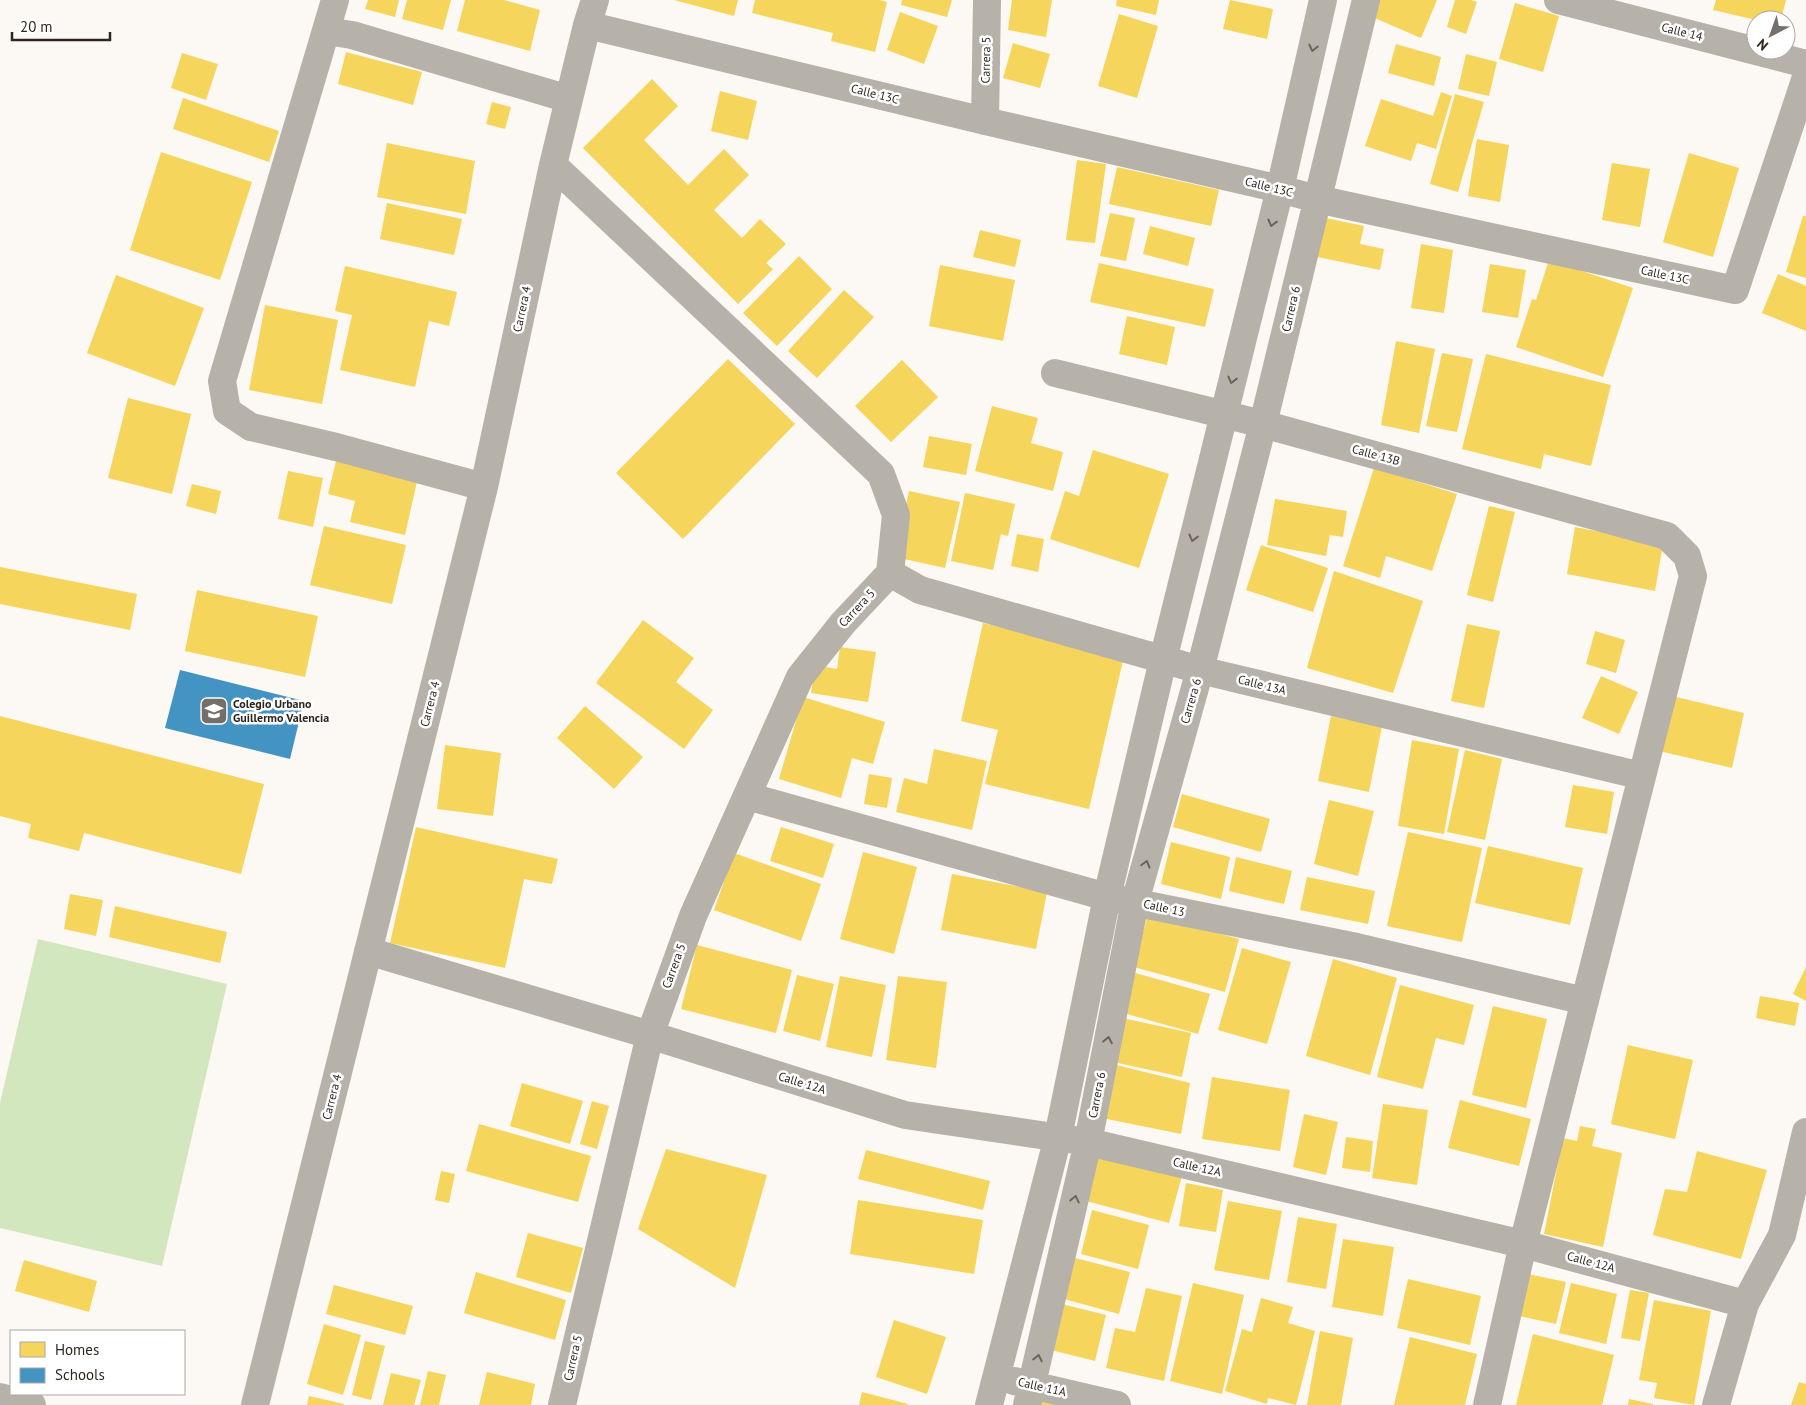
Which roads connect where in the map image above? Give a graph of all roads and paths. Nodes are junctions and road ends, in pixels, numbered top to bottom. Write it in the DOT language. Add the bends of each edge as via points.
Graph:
graph roads {
  1 [pos="335,0"];
  2 [pos="987,0"];
  3 [pos="1323,0"];
  4 [pos="1366,0"];
  5 [pos="1558,0"];
  6 [pos="1593,5"];
  7 [pos="591,12"];
  8 [pos="326,31"];
  9 [pos="1806,64"];
  10 [pos="1806,77"];
  11 [pos="569,99"];
  12 [pos="985,121"];
  13 [pos="554,165"];
  14 [pos="1280,189"];
  15 [pos="1316,199"];
  16 [pos="1055,372"];
  17 [pos="1224,415"];
  18 [pos="1263,424"];
  19 [pos="484,487"];
  20 [pos="890,573"];
  21 [pos="1163,660"];
  22 [pos="1200,670"];
  23 [pos="1642,776"];
  24 [pos="747,796"];
  25 [pos="1107,896"];
  26 [pos="1135,902"];
  27 [pos="368,951"];
  28 [pos="1585,1001"];
  29 [pos="650,1035"];
  30 [pos="1806,1132"];
  31 [pos="1058,1137"];
  32 [pos="1088,1142"];
  33 [pos="1523,1244"];
  34 [pos="1745,1304"];
  35 [pos="996,1378"];
  36 [pos="1030,1395"];
  37 [pos="0,1397"];
  38 [pos="32,1405"];
  39 [pos="255,1405"];
  40 [pos="562,1405"];
  41 [pos="989,1405"];
  42 [pos="1117,1405"];
  43 [pos="1487,1405"];
  44 [pos="1716,1405"];
  1 -- 8 [label="street"];
  2 -- 12 [label="street, Carrera 5"];
  3 -- 14 [label="street, one-way"];
  4 -- 15 [label="street, Carrera 6"];
  5 -- 6 [label="street, Calle 14"];
  6 -- 9 [label="street, Calle 14"];
  7 -- 11 [label="street, Carrera 4"];
  7 -- 12 [label="street, Calle 13C"];
  8 -- 11 [label="street" via="352,35"];
  8 -- 19 [label="street" via="222,381 227,411 251,427"];
  10 -- 15 [label="street, Calle 13C" via="1736,290"];
  11 -- 13 [label="street, Carrera 4"];
  12 -- 14 [label="street, Calle 13C"];
  13 -- 19 [label="street, Carrera 4"];
  13 -- 20 [label="street" via="882,474 896,515"];
  14 -- 15 [label="street, Calle 13C"];
  14 -- 17 [label="street, one-way"];
  15 -- 18 [label="street, Carrera 6"];
  16 -- 17 [label="street, Calle 13B"];
  17 -- 18 [label="street, Calle 13B"];
  17 -- 21 [label="street, one-way"];
  18 -- 22 [label="street, Carrera 6"];
  18 -- 23 [label="street, Calle 13B" via="1667,536 1688,556 1693,576"];
  19 -- 27 [label="street, Carrera 4"];
  20 -- 21 [label="street, Calle 13A" via="920,590"];
  20 -- 24 [label="street, Carrera 5" via="843,623 800,677"];
  21 -- 22 [label="street, Calle 13A"];
  21 -- 25 [label="street"];
  22 -- 23 [label="street, Calle 13A"];
  26 -- 22 [label="street, Carrera 6, one-way"];
  23 -- 28 [label="street"];
  24 -- 25 [label="street, Calle 13"];
  24 -- 29 [label="street, Carrera 5" via="693,916"];
  25 -- 26 [label="street, Calle 13"];
  25 -- 31 [label="street"];
  26 -- 28 [label="street, Calle 13" via="1357,947"];
  32 -- 26 [label="street, Carrera 6, one-way"];
  27 -- 29 [label="street, Calle 12A"];
  27 -- 39 [label="street, Carrera 4"];
  28 -- 33 [label="street"];
  29 -- 31 [label="street, Calle 12A" via="905,1116"];
  29 -- 40 [label="street, Carrera 5"];
  30 -- 34 [label="street" via="1782,1235"];
  31 -- 32 [label="street, Calle 12A"];
  31 -- 35 [label="street"];
  32 -- 33 [label="street, Calle 12A"];
  36 -- 32 [label="street, Carrera 6, one-way"];
  33 -- 34 [label="street, Calle 12A"];
  33 -- 43 [label="street"];
  34 -- 44 [label="street"];
  35 -- 36 [label="street, Calle 11A"];
  35 -- 41 [label="street"];
  36 -- 42 [label="street, Calle 11A"];
  37 -- 38 [label="street"];
}
